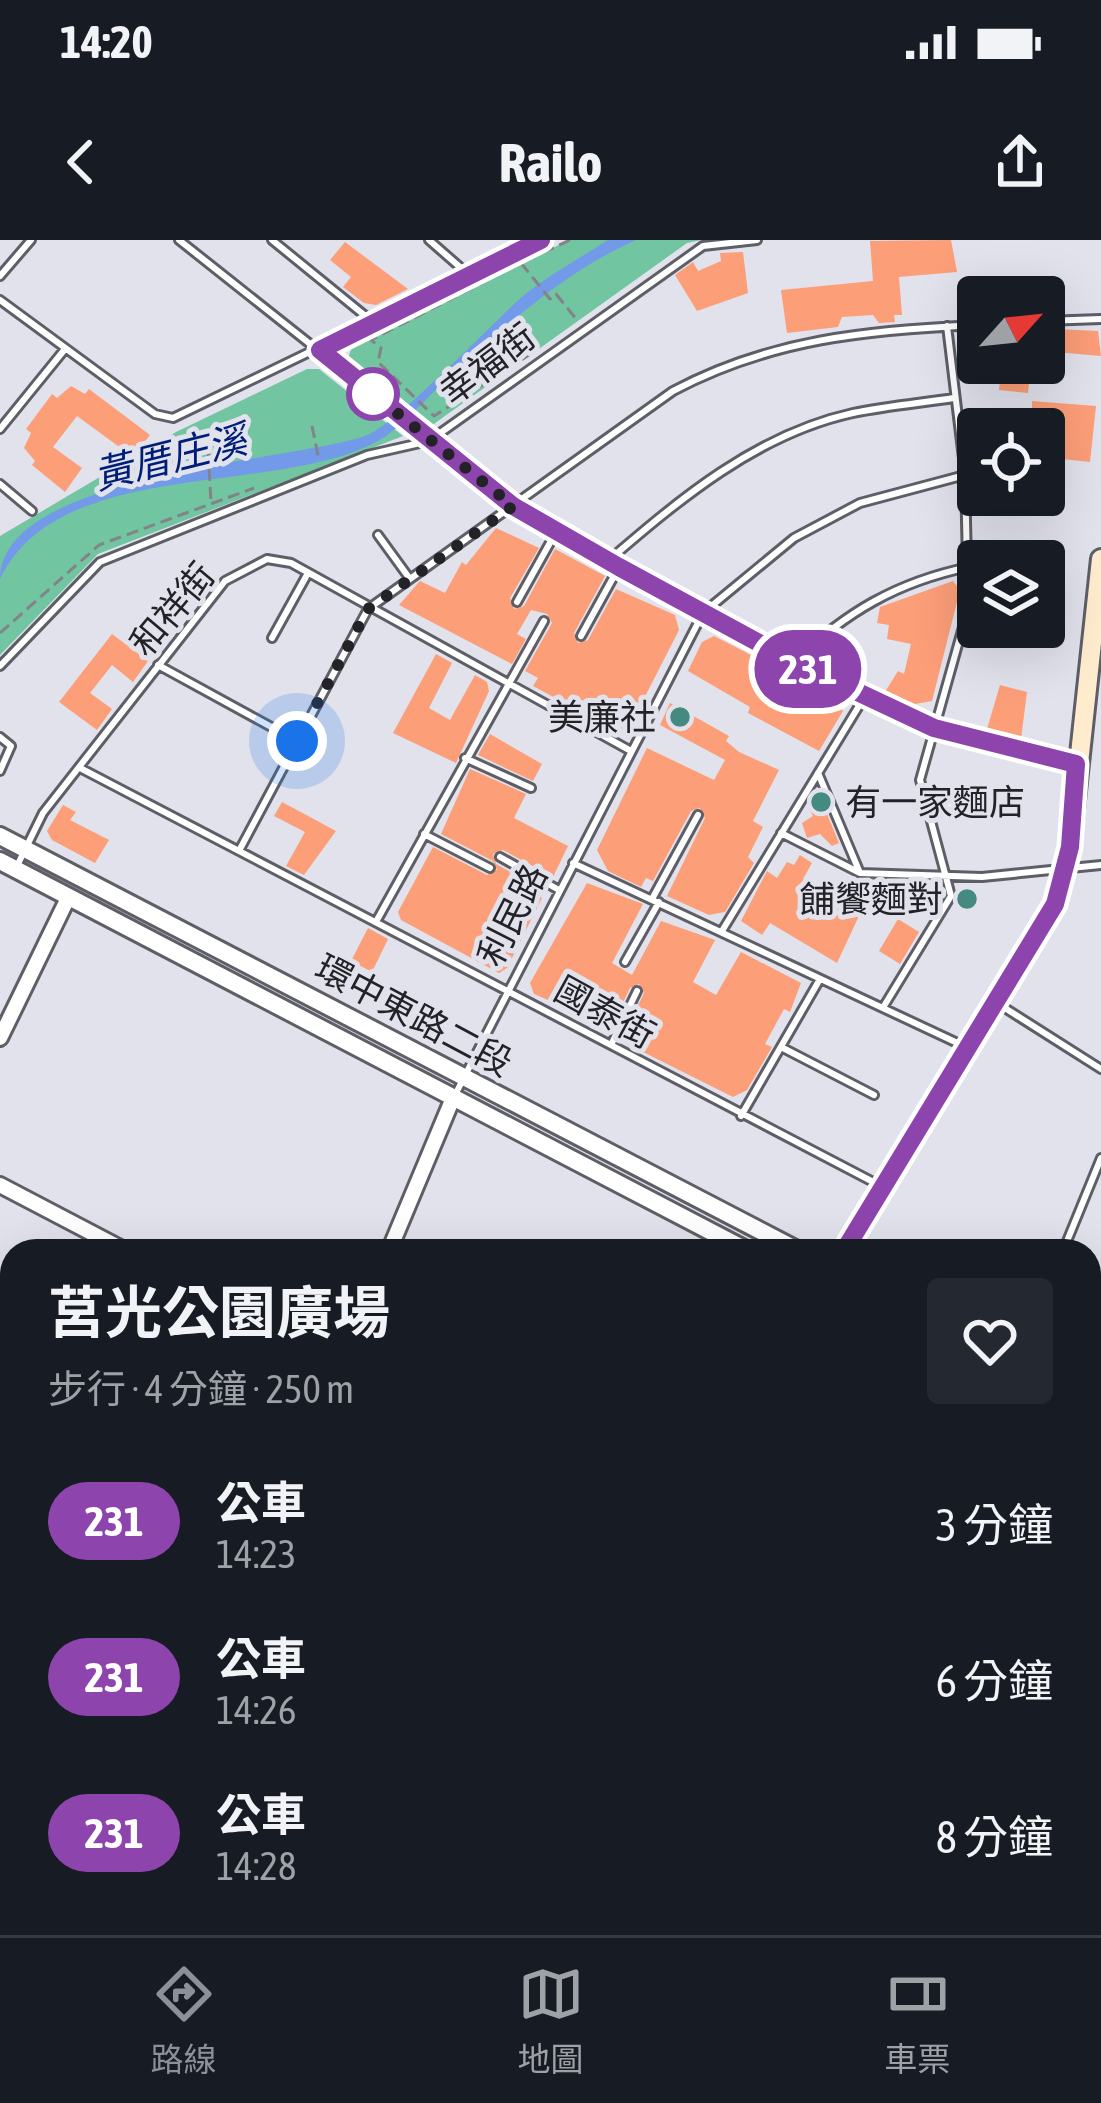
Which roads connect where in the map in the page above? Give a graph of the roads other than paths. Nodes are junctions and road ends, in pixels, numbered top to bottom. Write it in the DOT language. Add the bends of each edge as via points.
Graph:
graph roads {
  1 [pos="31,240"];
  2 [pos="179,240"];
  3 [pos="272,240"];
  4 [pos="429,240"];
  5 [pos="541,240"];
  6 [pos="758,240"];
  7 [pos="525,243"];
  8 [pos="469,275"];
  9 [pos="0,276"];
  10 [pos="0,300"];
  11 [pos="1101,319"];
  12 [pos="1065,320"];
  13 [pos="374,323"];
  14 [pos="947,326"];
  15 [pos="957,326"];
  16 [pos="65,349"];
  17 [pos="320,350"];
  18 [pos="954,398"];
  19 [pos="957,419"];
  20 [pos="0,428"];
  21 [pos="429,441"];
  22 [pos="957,477"];
  23 [pos="0,484"];
  24 [pos="513,506"];
  25 [pos="32,511"];
  26 [pos="556,531"];
  27 [pos="378,535"];
  28 [pos="1101,559"];
  29 [pos="608,561"];
  30 [pos="619,567"];
  31 [pos="957,571"];
  32 [pos="308,573"];
  33 [pos="410,579"];
  34 [pos="1100,586"];
  35 [pos="517,602"];
  36 [pos="368,609"];
  37 [pos="703,613"];
  38 [pos="544,621"];
  39 [pos="581,636"];
  40 [pos="272,638"];
  41 [pos="957,648"];
  42 [pos="794,662"];
  43 [pos="158,665"];
  44 [pos="0,666"];
  45 [pos="508,685"];
  46 [pos="865,696"];
  47 [pos="934,728"];
  48 [pos="0,736"];
  49 [pos="297,741"];
  50 [pos="632,752"];
  51 [pos="465,758"];
  52 [pos="1076,764"];
  53 [pos="82,769"];
  54 [pos="0,771"];
  55 [pos="818,772"];
  56 [pos="531,788"];
  57 [pos="926,804"];
  58 [pos="985,806"];
  59 [pos="698,814"];
  60 [pos="781,833"];
  61 [pos="424,834"];
  62 [pos="0,836"];
  63 [pos="27,849"];
  64 [pos="240,849"];
  65 [pos="500,857"];
  66 [pos="573,863"];
  67 [pos="8,865"];
  68 [pos="1101,865"];
  69 [pos="1066,867"];
  70 [pos="490,868"];
  71 [pos="860,872"];
  72 [pos="948,878"];
  73 [pos="559,890"];
  74 [pos="68,898"];
  75 [pos="656,901"];
  76 [pos="377,920"];
  77 [pos="722,931"];
  78 [pos="626,962"];
  79 [pos="821,978"];
  80 [pos="507,989"];
  81 [pos="637,991"];
  82 [pos="994,1001"];
  83 [pos="884,1006"];
  84 [pos="0,1038"];
  85 [pos="610,1045"];
  86 [pos="781,1047"];
  87 [pos="967,1047"];
  88 [pos="1101,1069"];
  89 [pos="465,1081"];
  90 [pos="874,1095"];
  91 [pos="453,1098"];
  92 [pos="741,1116"];
  93 [pos="1101,1158"];
  94 [pos="0,1185"];
  95 [pos="883,1187"];
  96 [pos="103,1239"];
  97 [pos="393,1239"];
  98 [pos="725,1239"];
  99 [pos="775,1239"];
  100 [pos="851,1239"];
  101 [pos="1068,1239"];
  1 -- 9 [label="lane"];
  2 -- 17 [label="lane"];
  3 -- 13 [label="lane"];
  4 -- 8 [label="lane"];
  5 -- 7 [label="lane"];
  6 -- 21 [label="lane, 幸福街" via="703,246"];
  7 -- 8 [label="lane"];
  8 -- 13 [label="lane"];
  10 -- 16 [label="lane"];
  11 -- 12 [label="lane"];
  13 -- 17 [label="lane"];
  14 -- 15 [label="lane"];
  14 -- 18 [label="lane"];
  14 -- 24 [label="lane" via="800,342 718,367"];
  16 -- 17 [label="lane" via="155,414 173,418"];
  16 -- 20 [label="lane"];
  17 -- 21 [label="lane"];
  18 -- 19 [label="lane"];
  18 -- 29 [label="lane" via="850,414 774,442 711,478"];
  21 -- 24 [label="lane"];
  21 -- 44 [label="lane, 幸福街" via="367,455 100,562"];
  22 -- 37 [label="lane" via="860,502 794,538"];
  23 -- 25 [label="lane"];
  24 -- 26 [label="lane"];
  24 -- 33 [label="lane"];
  26 -- 29 [label="lane"];
  26 -- 35 [label="lane"];
  27 -- 33 [label="lane"];
  28 -- 34 [label="main road"];
  29 -- 30 [label="lane"];
  30 -- 37 [label="lane"];
  30 -- 39 [label="lane"];
  31 -- 42 [label="lane" via="877,597 839,619"];
  32 -- 36 [label="lane, 和祥街"];
  32 -- 40 [label="lane"];
  32 -- 43 [label="lane, 和祥街" via="268,559 225,580"];
  33 -- 36 [label="lane"];
  34 -- 52 [label="main road"];
  36 -- 45 [label="lane, 和祥街"];
  36 -- 49 [label="lane"];
  37 -- 42 [label="lane"];
  37 -- 50 [label="lane, 利民路"];
  38 -- 45 [label="lane"];
  41 -- 47 [label="lane"];
  42 -- 46 [label="lane"];
  43 -- 49 [label="lane"];
  43 -- 53 [label="lane, 和祥街"];
  45 -- 50 [label="lane, 和祥街"];
  45 -- 51 [label="lane"];
  46 -- 47 [label="lane"];
  46 -- 55 [label="lane"];
  47 -- 52 [label="lane"];
  47 -- 57 [label="lane" via="921,769"];
  48 -- 54 [label="lane" via="11,746"];
  49 -- 64 [label="lane"];
  50 -- 66 [label="lane, 利民路"];
  51 -- 56 [label="lane"];
  51 -- 61 [label="lane"];
  52 -- 69 [label="main road"];
  53 -- 63 [label="lane, 和祥街" via="43,813"];
  53 -- 64 [label="lane, 國泰街"];
  55 -- 60 [label="lane"];
  55 -- 71 [label="lane"];
  57 -- 58 [label="lane"];
  57 -- 72 [label="lane"];
  59 -- 75 [label="lane"];
  60 -- 71 [label="lane"];
  60 -- 77 [label="lane"];
  61 -- 70 [label="lane"];
  61 -- 76 [label="lane"];
  62 -- 63 [label="street, 環中東路二段"];
  63 -- 67 [label="lane, 和祥街"];
  63 -- 89 [label="street, 環中東路二段"];
  64 -- 76 [label="lane, 國泰街"];
  65 -- 73 [label="lane"];
  66 -- 73 [label="lane, 利民路"];
  66 -- 75 [label="lane"];
  67 -- 74 [label="street, 環中東路二段"];
  68 -- 69 [label="lane"];
  69 -- 72 [label="lane"];
  69 -- 82 [label="main road" via="1055,904"];
  71 -- 72 [label="lane"];
  72 -- 83 [label="lane" via="951,896"];
  73 -- 80 [label="lane, 利民路"];
  74 -- 84 [label="street"];
  74 -- 91 [label="street, 環中東路二段"];
  75 -- 77 [label="lane"];
  75 -- 78 [label="lane"];
  76 -- 80 [label="lane, 國泰街"];
  77 -- 79 [label="lane"];
  79 -- 83 [label="lane"];
  79 -- 86 [label="lane"];
  80 -- 85 [label="lane, 國泰街"];
  80 -- 89 [label="lane, 利民路"];
  81 -- 85 [label="lane"];
  82 -- 87 [label="main road"];
  82 -- 88 [label="lane"];
  83 -- 87 [label="lane"];
  85 -- 92 [label="lane, 國泰街"];
  86 -- 90 [label="lane"];
  86 -- 92 [label="lane"];
  87 -- 95 [label="main road"];
  89 -- 91 [label="lane, 利民路"];
  89 -- 99 [label="street, 環中東路二段"];
  91 -- 97 [label="street, 利民路"];
  91 -- 98 [label="street, 環中東路二段"];
  92 -- 95 [label="lane, 國泰街"];
  93 -- 101 [label="lane"];
  94 -- 96 [label="street"];
  95 -- 100 [label="main road"];
}
